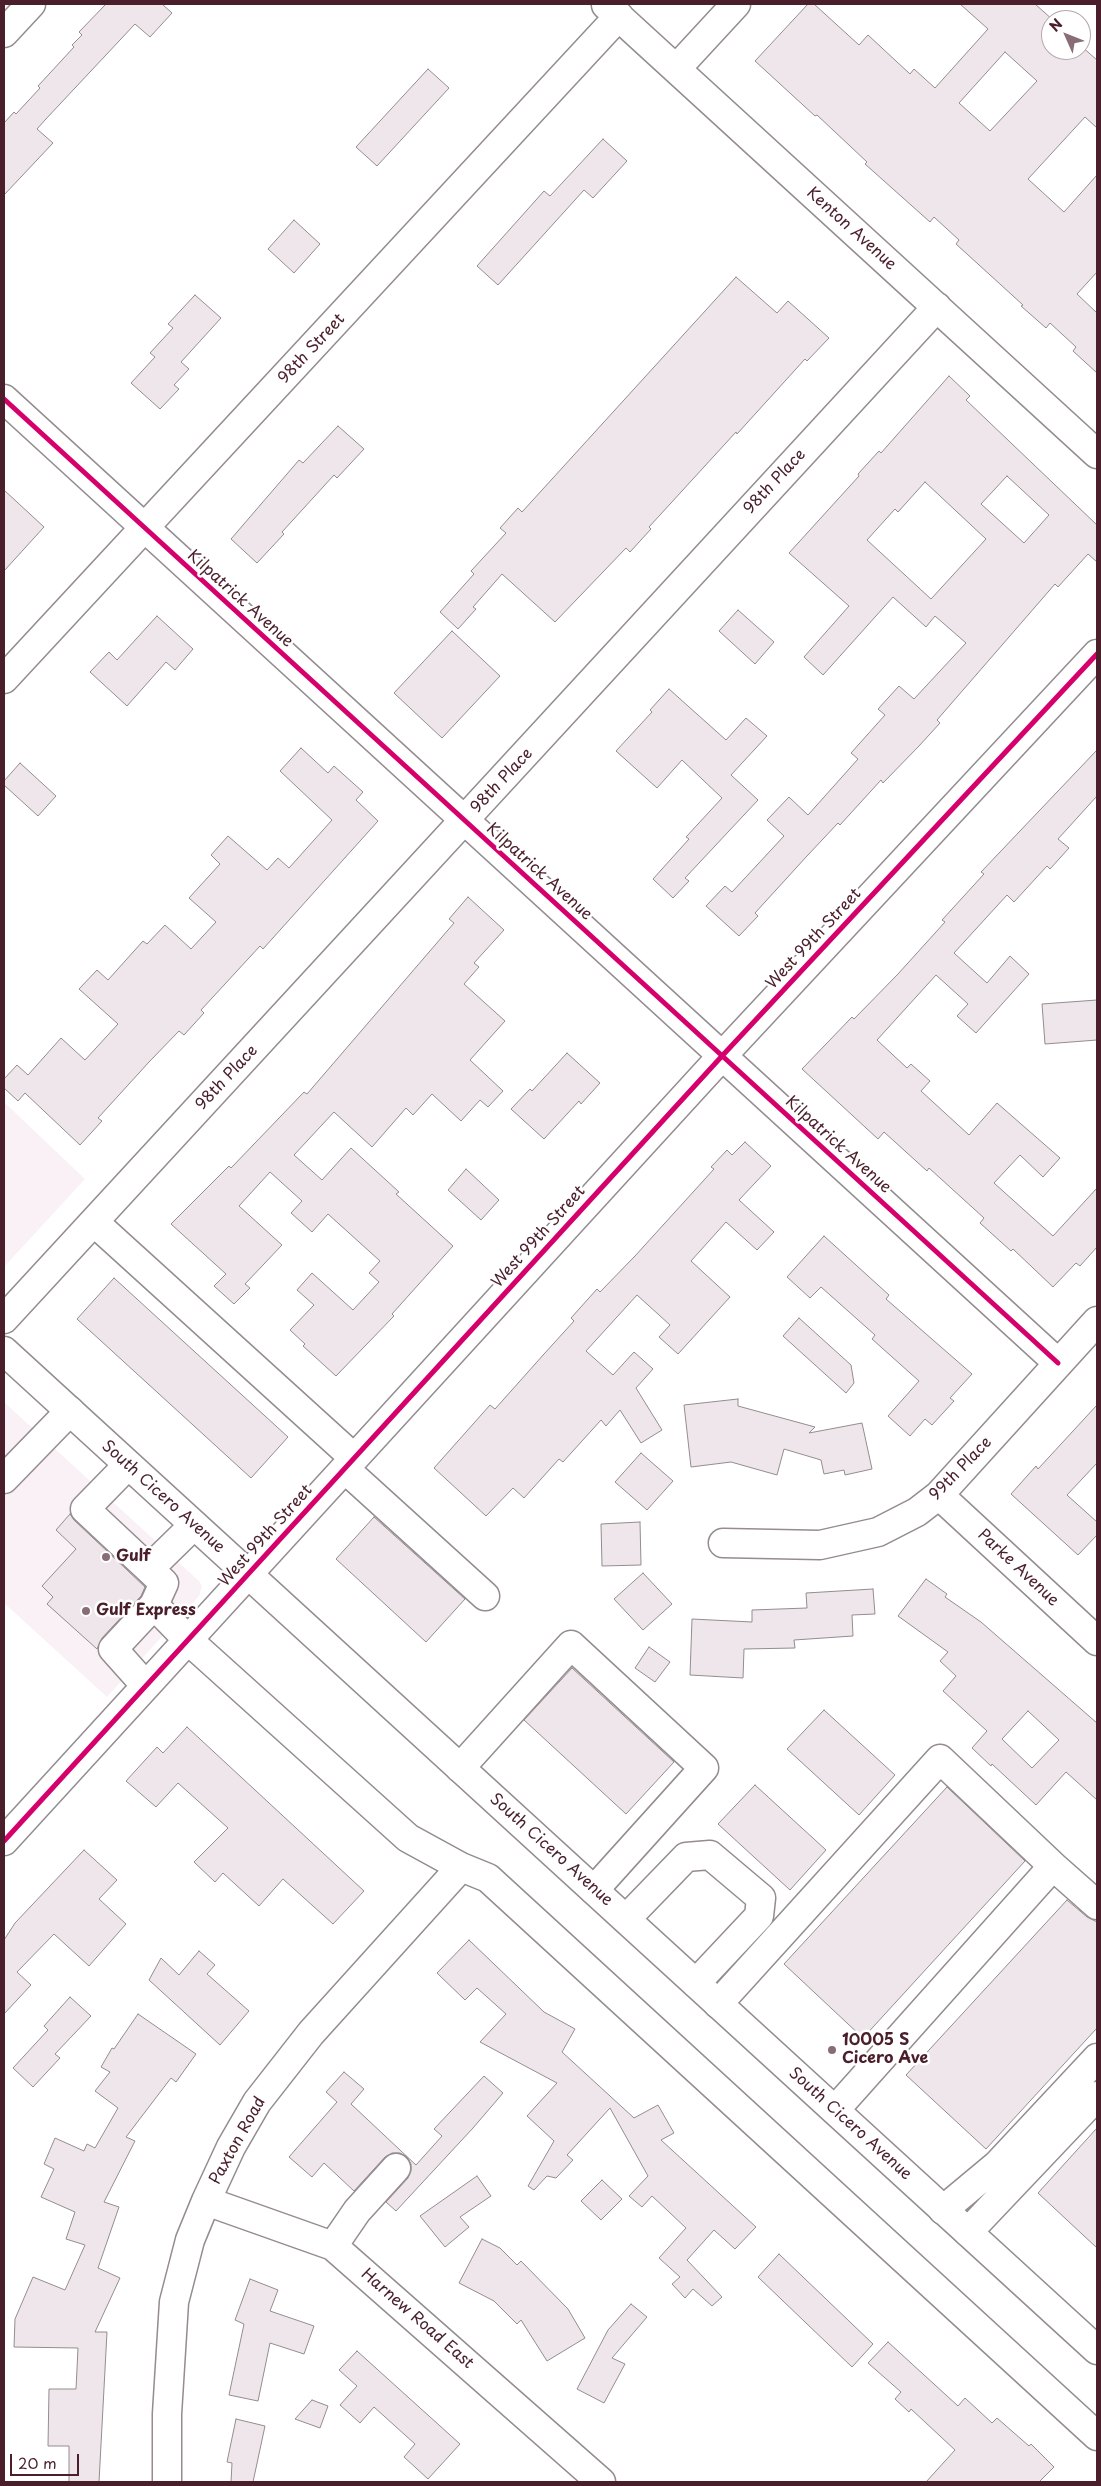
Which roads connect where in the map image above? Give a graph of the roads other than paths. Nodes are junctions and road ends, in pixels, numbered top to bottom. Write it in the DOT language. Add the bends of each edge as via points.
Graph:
graph roads {
  1 [pos="31,4"];
  2 [pos="736,4"];
  3 [pos="612,10"];
  4 [pos="4,33"];
  5 [pos="676,69"];
  6 [pos="937,307"];
  7 [pos="4,399"];
  8 [pos="1097,454"];
  9 [pos="146,529"];
  10 [pos="1097,654"];
  11 [pos="4,679"];
  12 [pos="465,821"];
  13 [pos="722,1056"];
  14 [pos="94,1222"];
  15 [pos="4,1319"];
  16 [pos="1097,1321"];
  17 [pos="4,1351"];
  18 [pos="1058,1363"];
  19 [pos="70,1411"];
  20 [pos="349,1464"];
  21 [pos="128,1465"];
  22 [pos="4,1479"];
  23 [pos="939,1495"];
  24 [pos="194,1525"];
  25 [pos="723,1543"];
  26 [pos="149,1569"];
  27 [pos="248,1574"];
  28 [pos="485,1596"];
  29 [pos="154,1605"];
  30 [pos="188,1640"];
  31 [pos="1097,1641"];
  32 [pos="146,1686"];
  33 [pos="460,1768"];
  34 [pos="4,1841"];
  35 [pos="1053,1866"];
  36 [pos="461,1867"];
  37 [pos="594,1890"];
  38 [pos="1097,1905"];
  39 [pos="626,1919"];
  40 [pos="696,1983"];
  41 [pos="718,2004"];
  42 [pos="1097,2058"];
  43 [pos="1097,2096"];
  44 [pos="835,2110"];
  45 [pos="396,2168"];
  46 [pos="206,2201"];
  47 [pos="943,2210"];
  48 [pos="968,2232"];
  49 [pos="334,2246"];
  50 [pos="1097,2350"];
  51 [pos="1097,2436"];
  52 [pos="167,2482"];
  53 [pos="601,2482"];
  1 -- 4 [label="street"];
  2 -- 5 [label="street"];
  3 -- 5 [label="street, Kenton Avenue"];
  3 -- 9 [label="street, 98th Street"];
  5 -- 6 [label="street, Kenton Avenue"];
  6 -- 8 [label="street, Kenton Avenue"];
  6 -- 12 [label="street, 98th Place"];
  7 -- 9 [label="street, Kilpatrick Avenue"];
  9 -- 11 [label="street, 98th Street"];
  9 -- 12 [label="street, Kilpatrick Avenue"];
  10 -- 13 [label="street, West 99th Street"];
  12 -- 13 [label="street, Kilpatrick Avenue"];
  12 -- 14 [label="street, 98th Place"];
  13 -- 18 [label="street, Kilpatrick Avenue"];
  13 -- 20 [label="street, West 99th Street"];
  14 -- 15 [label="street, 98th Place"];
  14 -- 20 [label="street"];
  16 -- 18 [label="street, 99th Place"];
  17 -- 19 [label="street, South Cicero Avenue"];
  18 -- 23 [label="street, 99th Place"];
  19 -- 21 [label="street, South Cicero Avenue"];
  19 -- 22 [label="street"];
  20 -- 27 [label="street, West 99th Street"];
  20 -- 28 [label="street"];
  21 -- 24 [label="street, South Cicero Avenue"];
  21 -- 26 [label="street" via="85,1509"];
  23 -- 25 [label="street, 99th Place" via="917,1512 878,1532 820,1545"];
  23 -- 31 [label="street, Parke Avenue"];
  24 -- 26 [label="street"];
  24 -- 27 [label="street, South Cicero Avenue"];
  26 -- 29 [label="street" via="164,1583"];
  27 -- 30 [label="street, West 99th Street"];
  27 -- 33 [label="street, South Cicero Avenue"];
  29 -- 30 [label="street"];
  29 -- 32 [label="street" via="113,1649"];
  30 -- 32 [label="street, West 99th Street"];
  30 -- 36 [label="street" via="408,1838"];
  32 -- 34 [label="street, West 99th Street"];
  33 -- 37 [label="street, South Cicero Avenue"];
  33 -- 37 [label="street" via="571,1645 704,1768"];
  35 -- 38 [label="street"];
  35 -- 41 [label="street" via="940,1759"];
  35 -- 44 [label="street"];
  36 -- 46 [label="street, Paxton Road" via="310,2033 257,2102 231,2147"];
  36 -- 51 [label="street" via="488,1878"];
  37 -- 39 [label="street, South Cicero Avenue"];
  39 -- 40 [label="street, South Cicero Avenue"];
  39 -- 40 [label="street" via="686,1857 710,1856 761,1898 759,1916"];
  40 -- 41 [label="street, South Cicero Avenue"];
  41 -- 44 [label="street, South Cicero Avenue"];
  42 -- 47 [label="street" via="997,2165"];
  43 -- 48 [label="street"];
  44 -- 47 [label="street, South Cicero Avenue"];
  45 -- 49 [label="street" via="357,2212"];
  46 -- 49 [label="street, Harnew Road East"];
  46 -- 52 [label="street, Paxton Road" via="190,2240 174,2302 167,2414"];
  47 -- 48 [label="street, South Cicero Avenue"];
  48 -- 50 [label="street, South Cicero Avenue"];
  49 -- 53 [label="street, Harnew Road East"];
}
